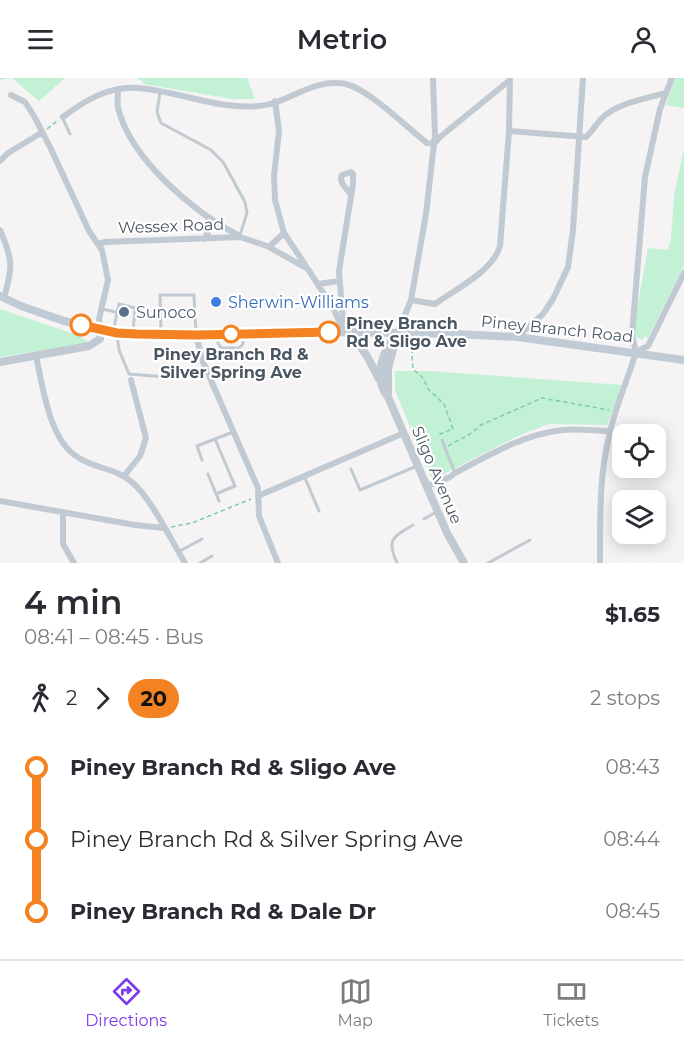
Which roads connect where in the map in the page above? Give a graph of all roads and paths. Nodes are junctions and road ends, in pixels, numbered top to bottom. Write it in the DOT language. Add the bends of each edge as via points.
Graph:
graph roads {
  1 [pos="433,78"];
  2 [pos="583,78"];
  3 [pos="672,78"];
  4 [pos="510,79"];
  5 [pos="117,89"];
  6 [pos="160,92"];
  7 [pos="665,93"];
  8 [pos="11,95"];
  9 [pos="275,101"];
  10 [pos="63,117"];
  11 [pos="508,131"];
  12 [pos="41,133"];
  13 [pos="70,134"];
  14 [pos="580,137"];
  15 [pos="434,144"];
  16 [pos="0,161"];
  17 [pos="351,195"];
  18 [pos="208,218"];
  19 [pos="0,230"];
  20 [pos="284,233"];
  21 [pos="240,237"];
  22 [pos="204,239"];
  23 [pos="98,244"];
  24 [pos="269,247"];
  25 [pos="308,269"];
  26 [pos="684,273"];
  27 [pos="339,281"];
  28 [pos="318,284"];
  29 [pos="2,297"];
  30 [pos="411,300"];
  31 [pos="102,309"];
  32 [pos="116,312"];
  33 [pos="100,330"];
  34 [pos="115,332"];
  35 [pos="347,332"];
  36 [pos="398,332"];
  37 [pos="413,333"];
  38 [pos="133,334"];
  39 [pos="217,334"];
  40 [pos="243,334"];
  41 [pos="161,335"];
  42 [pos="196,335"];
  43 [pos="517,337"];
  44 [pos="636,352"];
  45 [pos="36,356"];
  46 [pos="684,360"];
  47 [pos="0,362"];
  48 [pos="177,372"];
  49 [pos="379,379"];
  50 [pos="130,380"];
  51 [pos="388,397"];
  52 [pos="616,412"];
  53 [pos="235,431"];
  54 [pos="610,431"];
  55 [pos="404,433"];
  56 [pos="215,439"];
  57 [pos="442,440"];
  58 [pos="445,448"];
  59 [pos="202,460"];
  60 [pos="418,465"];
  61 [pos="351,469"];
  62 [pos="455,473"];
  63 [pos="208,474"];
  64 [pos="124,476"];
  65 [pos="304,476"];
  66 [pos="428,486"];
  67 [pos="216,494"];
  68 [pos="258,496"];
  69 [pos="0,501"];
  70 [pos="219,501"];
  71 [pos="319,511"];
  72 [pos="438,511"];
  73 [pos="63,512"];
  74 [pos="424,519"];
  75 [pos="413,525"];
  76 [pos="164,528"];
  77 [pos="202,539"];
  78 [pos="530,540"];
  79 [pos="178,552"];
  80 [pos="212,556"];
  81 [pos="74,563"];
  82 [pos="185,563"];
  83 [pos="201,563"];
  84 [pos="278,563"];
  85 [pos="397,563"];
  86 [pos="464,563"];
  87 [pos="488,563"];
  88 [pos="600,563"];
  1 -- 15 [label="street"];
  2 -- 14 [label="street"];
  3 -- 7 [label="street"];
  4 -- 11 [label="street"];
  4 -- 15 [label="street"];
  5 -- 6 [label="street" via="136,87"];
  5 -- 10 [label="street" via="92,98"];
  5 -- 18 [label="street" via="118,107 137,149 150,167"];
  6 -- 9 [label="street" via="232,106"];
  6 -- 21 [label="lane" via="157,112 161,123 217,155 245,202 247,213"];
  7 -- 14 [label="street" via="619,107 586,137"];
  7 -- 44 [label="street" via="640,214 632,335"];
  8 -- 12 [label="street" via="25,102"];
  9 -- 15 [label="street" via="315,84 346,84 380,104 427,143"];
  9 -- 20 [label="street" via="279,131 275,200"];
  10 -- 12 [label="path"];
  10 -- 13 [label="lane"];
  11 -- 14 [label="street"];
  11 -- 30 [label="street" via="498,255 487,268 435,304"];
  12 -- 16 [label="street"];
  12 -- 23 [label="street"];
  14 -- 43 [label="street" via="568,267 543,314"];
  15 -- 30 [label="street"];
  17 -- 27 [label="street"];
  18 -- 21 [label="street"];
  18 -- 22 [label="street"];
  19 -- 29 [label="street" via="11,261"];
  20 -- 24 [label="street"];
  20 -- 25 [label="street"];
  21 -- 22 [label="street, Wessex Road"];
  21 -- 24 [label="street, Wessex Road"];
  22 -- 23 [label="street, Wessex Road"];
  23 -- 31 [label="street" via="108,280"];
  24 -- 25 [label="street, Wessex Road"];
  25 -- 28 [label="street, Wessex Road"];
  26 -- 44 [label="street" via="648,346"];
  27 -- 28 [label="street"];
  27 -- 35 [label="street"];
  28 -- 35 [label="street, Wessex Road"];
  29 -- 33 [label="main road, Piney Branch Road"];
  30 -- 36 [label="street"];
  31 -- 32 [label="lane"];
  31 -- 33 [label="street"];
  32 -- 34 [label="lane"];
  32 -- 38 [label="lane" via="119,304 134,306"];
  33 -- 34 [label="main road, Piney Branch Road"];
  33 -- 45 [label="street" via="100,339 89,346"];
  34 -- 38 [label="main road, Piney Branch Road"];
  34 -- 48 [label="lane" via="129,374 166,376"];
  35 -- 36 [label="main road, Piney Branch Road"];
  35 -- 40 [label="main road, Piney Branch Road"];
  35 -- 49 [label="street, Sligo Avenue" via="368,356"];
  36 -- 37 [label="main road, Piney Branch Road"];
  36 -- 49 [label="street" via="388,344"];
  36 -- 51 [label="street, Sligo Avenue" via="388,368"];
  37 -- 43 [label="main road, Piney Branch Road"];
  37 -- 57 [label="path" via="413,369 444,404 453,429 440,434"];
  38 -- 41 [label="main road, Piney Branch Road"];
  39 -- 40 [label="main road, Piney Branch Road"];
  39 -- 40 [label="lane" via="221,348 239,348"];
  39 -- 42 [label="main road, Piney Branch Road"];
  41 -- 42 [label="main road, Piney Branch Road"];
  41 -- 42 [label="lane" via="160,295 194,296"];
  42 -- 53 [label="street" via="203,362"];
  43 -- 44 [label="main road, Piney Branch Road"];
  44 -- 46 [label="main road, Piney Branch Road"];
  44 -- 52 [label="street"];
  45 -- 47 [label="street"];
  45 -- 64 [label="street" via="48,408 62,444 78,458"];
  49 -- 51 [label="street, Sligo Avenue"];
  50 -- 64 [label="street" via="146,438 140,456"];
  51 -- 55 [label="street, Sligo Avenue"];
  52 -- 54 [label="street"];
  52 -- 58 [label="path" via="542,398 481,425"];
  53 -- 56 [label="lane"];
  53 -- 68 [label="street"];
  54 -- 62 [label="street" via="564,429 535,435"];
  54 -- 88 [label="street" via="605,456"];
  55 -- 60 [label="street, Sligo Avenue"];
  55 -- 65 [label="street"];
  56 -- 59 [label="lane" via="196,446"];
  56 -- 67 [label="lane" via="235,486"];
  57 -- 58 [label="lane"];
  58 -- 62 [label="lane"];
  60 -- 61 [label="lane" via="360,490"];
  60 -- 66 [label="street, Sligo Avenue"];
  62 -- 66 [label="street"];
  63 -- 67 [label="lane"];
  64 -- 76 [label="street" via="144,495"];
  65 -- 68 [label="street"];
  65 -- 71 [label="lane"];
  66 -- 72 [label="street, Sligo Avenue"];
  67 -- 70 [label="lane"];
  68 -- 76 [label="path" via="192,523"];
  68 -- 84 [label="street" via="261,524"];
  69 -- 73 [label="street"];
  72 -- 74 [label="lane"];
  72 -- 86 [label="street, Sligo Avenue"];
  73 -- 76 [label="street"];
  73 -- 81 [label="street" via="63,544"];
  75 -- 85 [label="lane" via="392,540 390,545"];
  76 -- 79 [label="street"];
  77 -- 79 [label="lane"];
  78 -- 87 [label="lane"];
  79 -- 82 [label="street"];
  80 -- 83 [label="lane"];
}
